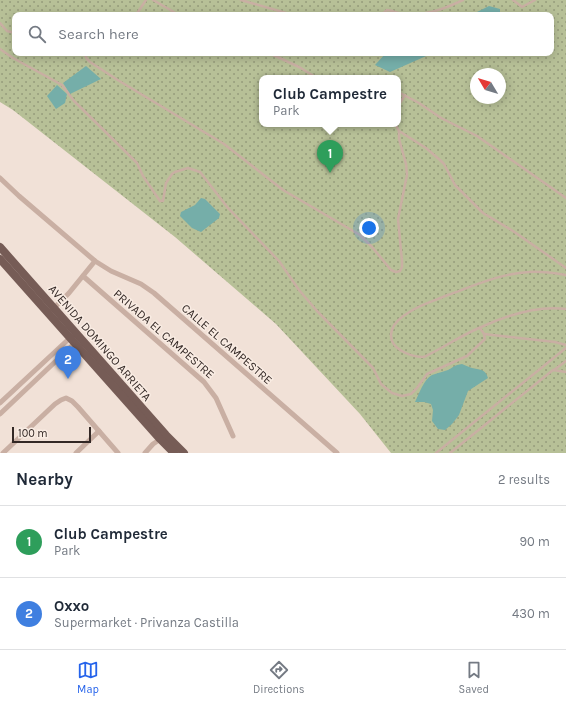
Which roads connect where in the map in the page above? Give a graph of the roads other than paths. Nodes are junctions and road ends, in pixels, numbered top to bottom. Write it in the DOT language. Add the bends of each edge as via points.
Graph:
graph roads {
  1 [pos="146,0"];
  2 [pos="153,0"];
  3 [pos="241,0"];
  4 [pos="463,0"];
  5 [pos="513,0"];
  6 [pos="535,0"];
  7 [pos="138,12"];
  8 [pos="174,12"];
  9 [pos="283,12"];
  10 [pos="384,12"];
  11 [pos="395,12"];
  12 [pos="434,12"];
  13 [pos="0,23"];
  14 [pos="12,32"];
  15 [pos="0,49"];
  16 [pos="86,56"];
  17 [pos="275,56"];
  18 [pos="312,75"];
  19 [pos="401,93"];
  20 [pos="405,95"];
  21 [pos="401,101"];
  22 [pos="397,127"];
  23 [pos="399,131"];
  24 [pos="0,178"];
  25 [pos="566,198"];
  26 [pos="0,247"];
  27 [pos="0,259"];
  28 [pos="95,261"];
  29 [pos="566,268"];
  30 [pos="566,275"];
  31 [pos="83,276"];
  32 [pos="566,309"];
  33 [pos="51,311"];
  34 [pos="480,328"];
  35 [pos="484,334"];
  36 [pos="75,338"];
  37 [pos="566,347"];
  38 [pos="566,361"];
  39 [pos="553,370"];
  40 [pos="566,372"];
  41 [pos="0,403"];
  42 [pos="0,414"];
  43 [pos="99,431"];
  44 [pos="233,436"];
  45 [pos="163,437"];
  46 [pos="170,449"];
  47 [pos="3,453"];
  48 [pos="76,453"];
  49 [pos="118,453"];
  50 [pos="145,453"];
  51 [pos="184,453"];
  52 [pos="337,453"];
  53 [pos="436,453"];
  54 [pos="450,453"];
  1 -- 7 [label="lane"];
  2 -- 8 [label="lane"];
  3 -- 9 [label="lane"];
  4 -- 12 [label="lane"];
  5 -- 6 [label="lane" via="522,7"];
  10 -- 11 [label="lane"];
  13 -- 14 [label="lane" via="7,31"];
  15 -- 35 [label="lane" via="62,85 74,102 137,163 160,201 164,200 166,183 175,172 188,168 200,172 228,208 279,261 317,311 373,368 381,384 392,393 402,396 411,394 427,374 473,352 484,341"];
  16 -- 23 [label="lane" via="111,76 224,144 283,190 360,235 391,270 396,272 402,268 398,219 407,175"];
  17 -- 18 [label="lane"];
  19 -- 20 [label="lane"];
  20 -- 21 [label="lane"];
  20 -- 25 [label="lane" via="441,118 477,136"];
  22 -- 23 [label="lane"];
  23 -- 29 [label="lane" via="440,160 455,185 483,213"];
  24 -- 28 [label="street, CALLE EL CAMPESTRE"];
  26 -- 33 [label="main road, AVENIDA DOMINGO ARRIETA"];
  27 -- 33 [label="main road, AVENIDA DOMINGO ARRIETA"];
  28 -- 31 [label="street"];
  28 -- 52 [label="street, CALLE EL CAMPESTRE" via="154,293"];
  30 -- 34 [label="lane" via="528,272 500,277 469,287 412,310 394,325 392,340 396,347 404,352 424,356"];
  31 -- 33 [label="street"];
  31 -- 44 [label="street, PRIVADA EL CAMPESTRE" via="207,385 216,398"];
  32 -- 34 [label="lane" via="526,311"];
  33 -- 36 [label="main road, AVENIDA DOMINGO ARRIETA"];
  34 -- 35 [label="lane"];
  35 -- 37 [label="lane" via="555,342"];
  36 -- 41 [label="street"];
  36 -- 42 [label="street"];
  36 -- 45 [label="main road, AVENIDA DOMINGO ARRIETA"];
  37 -- 53 [label="lane"];
  38 -- 39 [label="lane"];
  39 -- 40 [label="lane"];
  39 -- 54 [label="lane"];
  43 -- 47 [label="street" via="72,401 66,398 55,404"];
  43 -- 48 [label="street"];
  43 -- 49 [label="street"];
  45 -- 46 [label="main road, AVENIDA DOMINGO ARRIETA"];
  45 -- 50 [label="street"];
  46 -- 51 [label="main road, AVENIDA DOMINGO ARRIETA"];
}
